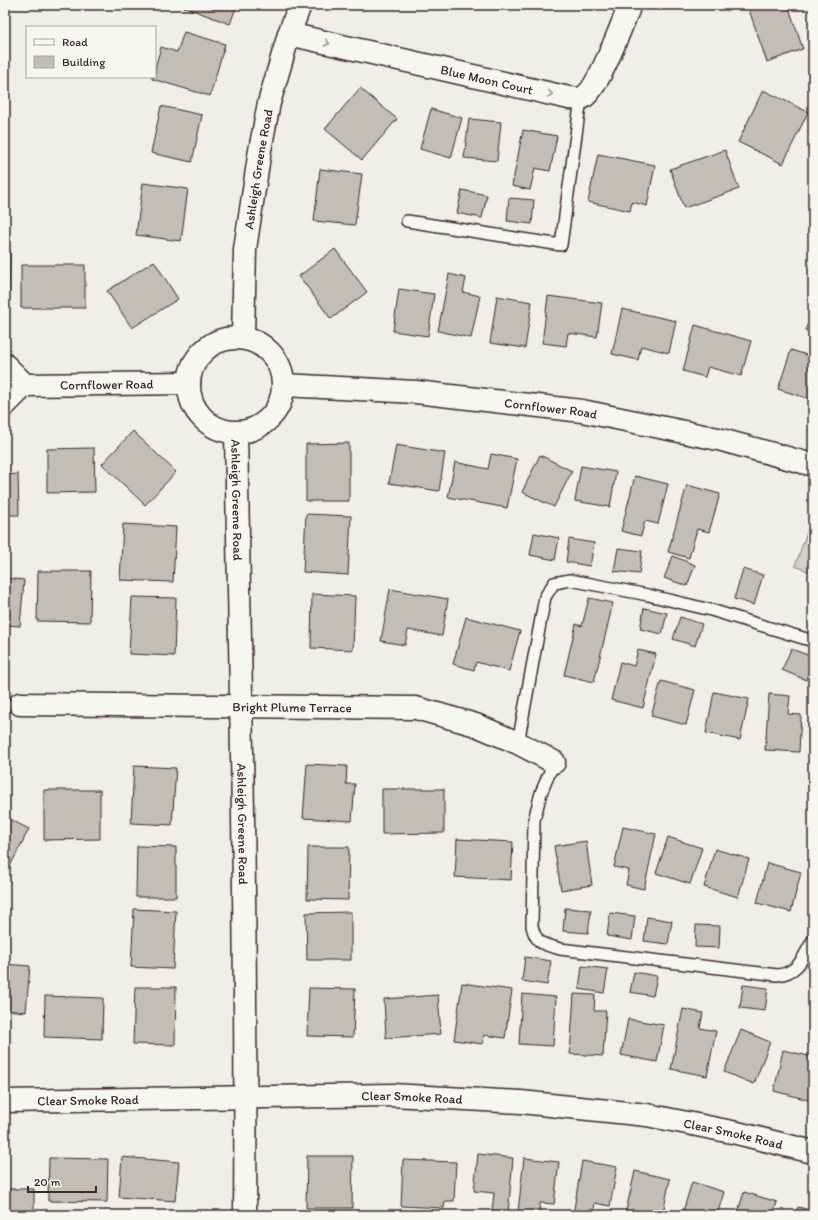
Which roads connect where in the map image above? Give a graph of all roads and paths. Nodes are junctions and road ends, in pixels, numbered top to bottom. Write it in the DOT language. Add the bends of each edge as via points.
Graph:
graph roads {
  1 [pos="300,5"];
  2 [pos="629,5"];
  3 [pos="290,34"];
  4 [pos="581,98"];
  5 [pos="407,221"];
  6 [pos="243,337"];
  7 [pos="5,365"];
  8 [pos="188,384"];
  9 [pos="25,385"];
  10 [pos="284,385"];
  11 [pos="5,405"];
  12 [pos="236,433"];
  13 [pos="813,465"];
  14 [pos="813,641"];
  15 [pos="20,704"];
  16 [pos="242,707"];
  17 [pos="518,743"];
  18 [pos="554,762"];
  19 [pos="813,940"];
  20 [pos="246,1096"];
  21 [pos="5,1100"];
  22 [pos="813,1152"];
  23 [pos="245,1215"];
  1 -- 3 [label="street, Ashleigh Greene Road"];
  2 -- 4 [label="street" via="596,82 589,93"];
  3 -- 4 [label="street, Blue Moon Court, one-way" via="569,98"];
  3 -- 6 [label="street, Ashleigh Greene Road" via="269,103 260,150 245,249"];
  4 -- 5 [label="lane" via="561,245"];
  6 -- 8 [label="street" via="226,338 212,344 200,354 192,368"];
  6 -- 10 [label="street" via="267,348 282,371"];
  7 -- 9 [label="street"];
  8 -- 9 [label="street, Cornflower Road"];
  8 -- 12 [label="street" via="190,399 197,412 208,423 221,430"];
  9 -- 11 [label="street"];
  10 -- 12 [label="street" via="282,400 275,413 264,424"];
  10 -- 13 [label="street, Cornflower Road" via="416,392 582,412 718,439"];
  12 -- 16 [label="street, Ashleigh Greene Road"];
  14 -- 17 [label="lane" via="711,610 648,595 570,580 554,583 545,596"];
  15 -- 16 [label="street, Bright Plume Terrace"];
  16 -- 17 [label="street, Bright Plume Terrace" via="416,708 476,725"];
  16 -- 20 [label="street, Ashleigh Greene Road"];
  17 -- 18 [label="street, Bright Plume Terrace"];
  18 -- 19 [label="lane" via="541,793 534,820 532,926 534,935 545,945 560,949 777,975 791,972 797,967"];
  20 -- 21 [label="street, Clear Smoke Road"];
  20 -- 22 [label="street, Clear Smoke Road" via="392,1094 521,1102 647,1115 737,1133"];
  20 -- 23 [label="street, Ashleigh Greene Road"];
}
